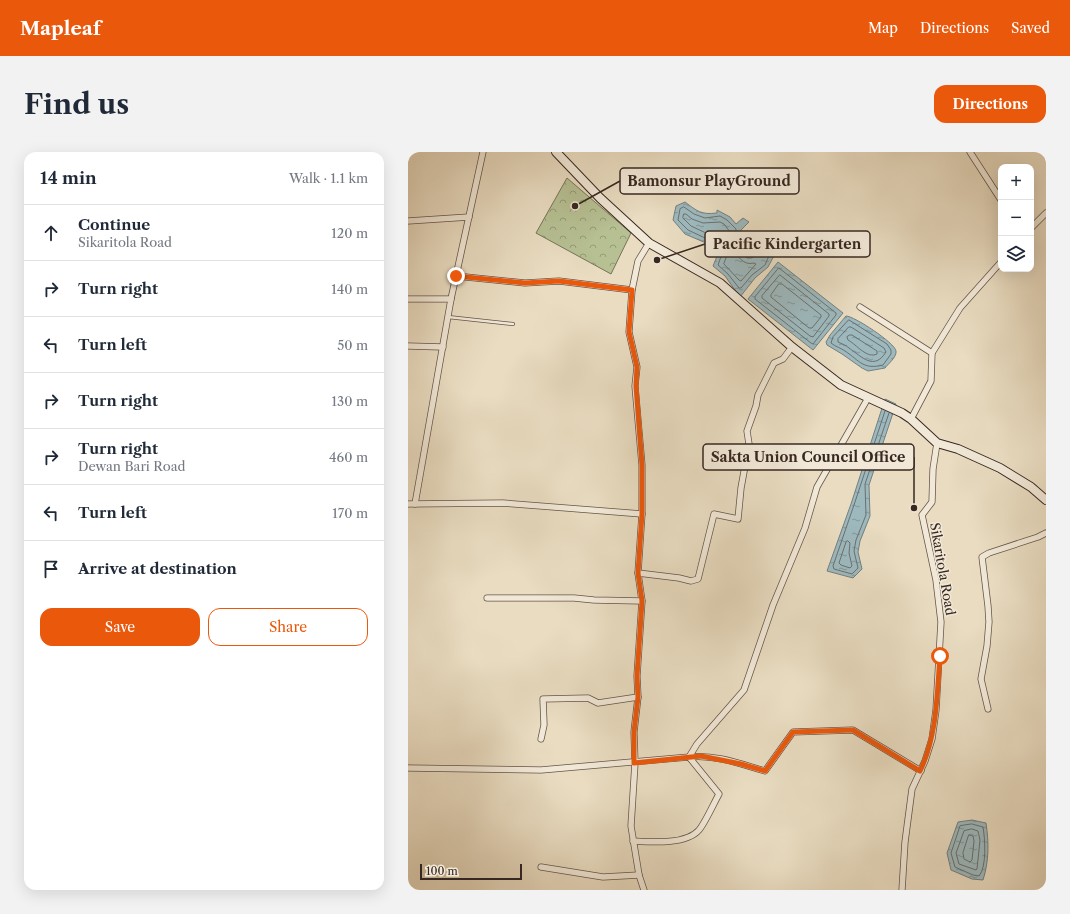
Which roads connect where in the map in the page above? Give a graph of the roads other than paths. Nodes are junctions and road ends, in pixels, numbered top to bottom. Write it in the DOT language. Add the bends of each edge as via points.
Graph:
graph roads {
  1 [pos="483,152"];
  2 [pos="556,152"];
  3 [pos="970,152"];
  4 [pos="998,195"];
  5 [pos="1046,213"];
  6 [pos="469,217"];
  7 [pos="408,221"];
  8 [pos="1034,225"];
  9 [pos="649,243"];
  10 [pos="998,265"];
  11 [pos="456,276"];
  12 [pos="632,290"];
  13 [pos="408,298"];
  14 [pos="451,299"];
  15 [pos="860,307"];
  16 [pos="448,317"];
  17 [pos="513,324"];
  18 [pos="408,346"];
  19 [pos="443,347"];
  20 [pos="792,347"];
  21 [pos="932,353"];
  22 [pos="870,399"];
  23 [pos="911,419"];
  24 [pos="938,443"];
  25 [pos="1046,500"];
  26 [pos="408,504"];
  27 [pos="415,504"];
  28 [pos="642,514"];
  29 [pos="1046,533"];
  30 [pos="638,573"];
  31 [pos="487,598"];
  32 [pos="642,601"];
  33 [pos="638,697"];
  34 [pos="988,709"];
  35 [pos="541,739"];
  36 [pos="689,757"];
  37 [pos="634,763"];
  38 [pos="408,768"];
  39 [pos="920,771"];
  40 [pos="633,841"];
  41 [pos="542,867"];
  42 [pos="639,875"];
  43 [pos="644,890"];
  44 [pos="902,890"];
  1 -- 6 [label="street"];
  2 -- 9 [label="main road" via="600,198"];
  3 -- 4 [label="street"];
  5 -- 8 [label="street"];
  6 -- 7 [label="street"];
  6 -- 11 [label="street"];
  9 -- 12 [label="street" via="638,261"];
  9 -- 20 [label="main road" via="720,283"];
  10 -- 21 [label="street" via="960,308"];
  11 -- 12 [label="street" via="525,283 559,281"];
  11 -- 14 [label="street"];
  12 -- 28 [label="street" via="629,332 637,367"];
  13 -- 14 [label="street"];
  14 -- 16 [label="street"];
  15 -- 21 [label="street"];
  16 -- 17 [label="lane"];
  16 -- 19 [label="street"];
  18 -- 19 [label="street"];
  19 -- 27 [label="street"];
  20 -- 22 [label="main road" via="841,385"];
  20 -- 30 [label="street" via="783,359 774,363 758,395 747,431 749,444 740,488 738,519 714,514 698,579 691,582"];
  21 -- 23 [label="street" via="931,381"];
  22 -- 23 [label="main road"];
  22 -- 36 [label="street" via="817,487 805,528 773,605 744,690 697,744"];
  23 -- 24 [label="main road"];
  24 -- 25 [label="main road" via="1000,468 1031,487"];
  24 -- 39 [label="street, Sikaritola Road" via="933,469 932,502 922,515 936,580 941,622 932,739"];
  26 -- 27 [label="street"];
  27 -- 28 [label="street" via="503,503"];
  28 -- 30 [label="street"];
  29 -- 34 [label="street" via="989,553 982,558 988,622 981,679"];
  30 -- 32 [label="street"];
  31 -- 32 [label="street"];
  32 -- 33 [label="street"];
  33 -- 35 [label="street" via="598,703 588,698 543,699 544,725"];
  33 -- 37 [label="street"];
  36 -- 37 [label="street"];
  36 -- 39 [label="street" via="701,756 765,771 793,732 853,730"];
  36 -- 40 [label="street" via="719,794 699,830 688,837 676,840"];
  37 -- 38 [label="street" via="541,770"];
  37 -- 40 [label="street"];
  39 -- 44 [label="street, Sikaritola Road" via="912,788"];
  40 -- 42 [label="street"];
  41 -- 42 [label="street" via="604,877"];
  42 -- 43 [label="street"];
}
